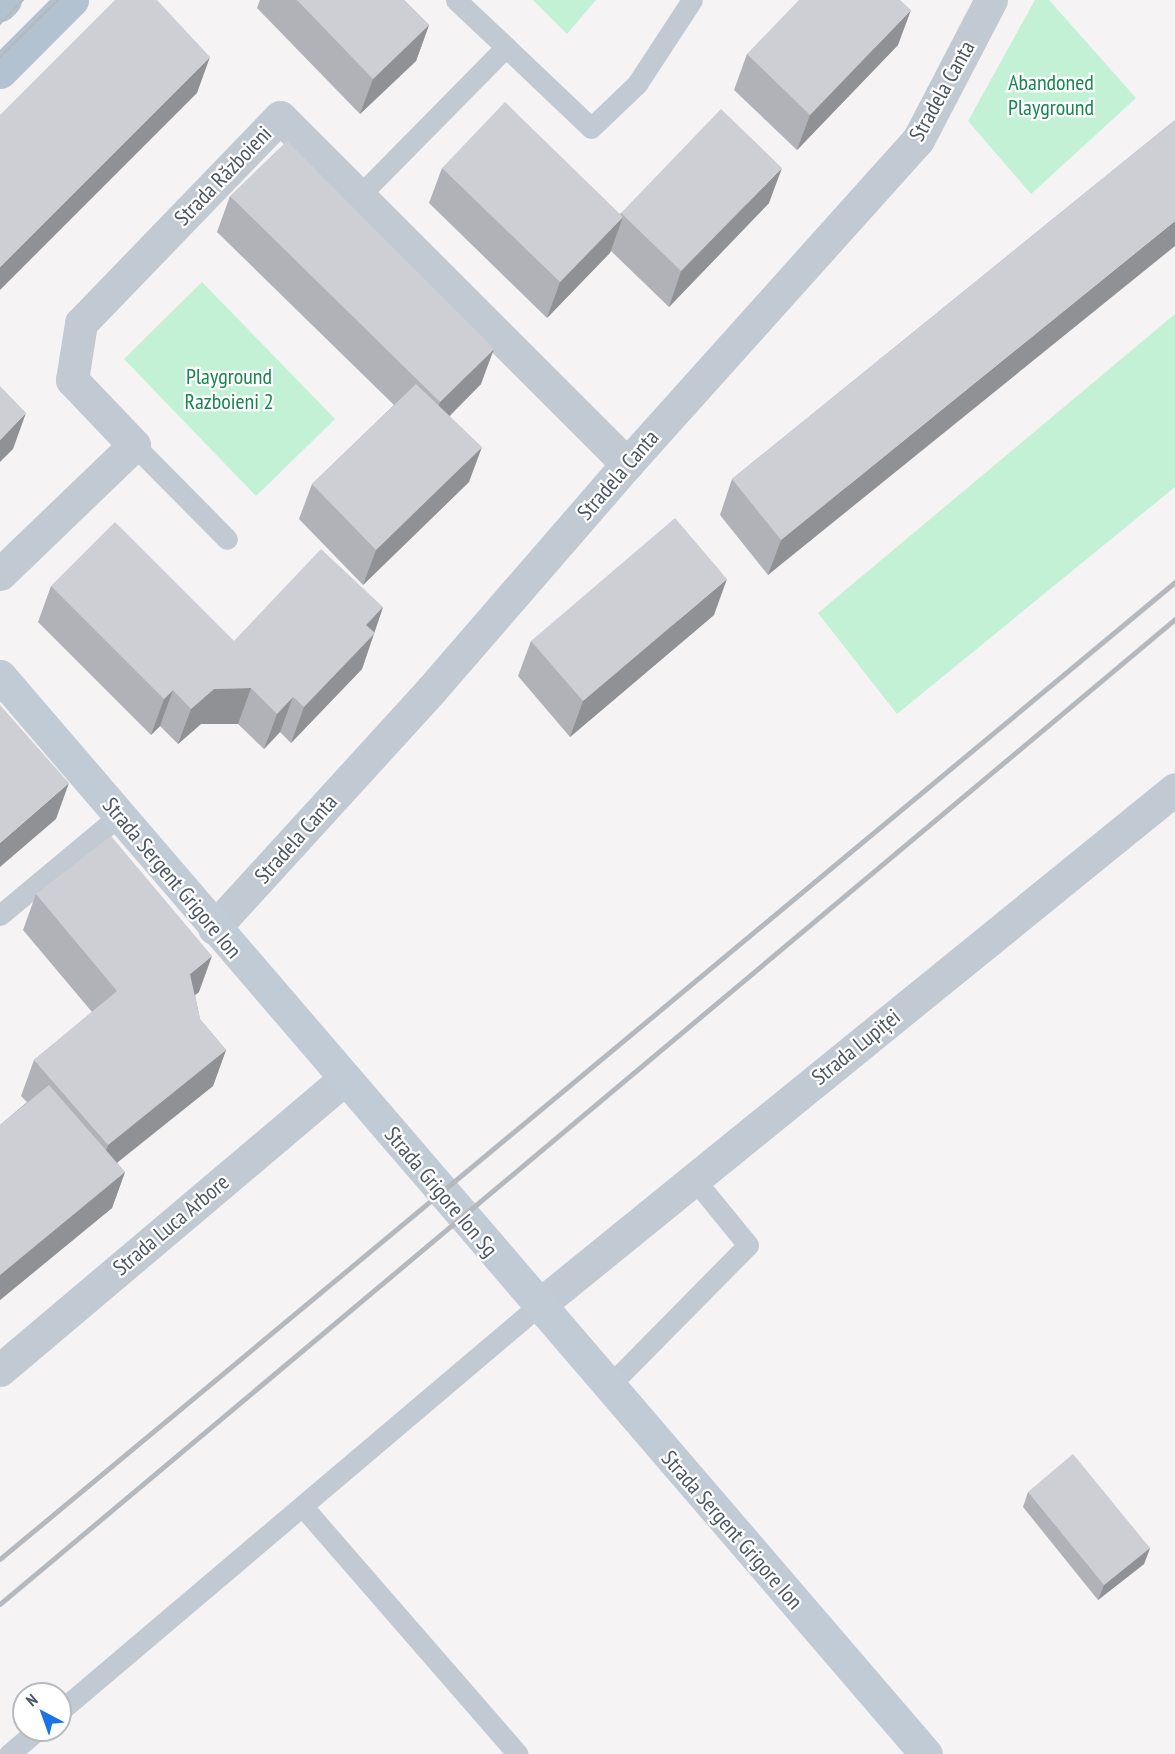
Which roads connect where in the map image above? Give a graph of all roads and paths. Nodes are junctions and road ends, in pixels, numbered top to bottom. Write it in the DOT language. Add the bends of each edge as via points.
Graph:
graph roads {
  1 [pos="5,0"];
  2 [pos="72,0"];
  3 [pos="456,0"];
  4 [pos="692,0"];
  5 [pos="990,0"];
  6 [pos="0,5"];
  7 [pos="506,47"];
  8 [pos="0,72"];
  9 [pos="360,195"];
  10 [pos="134,445"];
  11 [pos="627,464"];
  12 [pos="227,539"];
  13 [pos="0,574"];
  14 [pos="0,676"];
  15 [pos="1175,789"];
  16 [pos="119,816"];
  17 [pos="0,915"];
  18 [pos="214,928"];
  19 [pos="343,1080"];
  20 [pos="694,1179"];
  21 [pos="537,1306"];
  22 [pos="0,1370"];
  23 [pos="608,1387"];
  24 [pos="303,1507"];
  25 [pos="72,1702"];
  26 [pos="24,1742"];
  27 [pos="9,1754"];
  28 [pos="518,1754"];
  29 [pos="926,1754"];
  1 -- 6 [label="main road"];
  2 -- 8 [label="main road"];
  3 -- 7 [label="lane"];
  4 -- 7 [label="lane" via="637,84 591,128"];
  5 -- 11 [label="street, Stradela Canta" via="918,140"];
  7 -- 9 [label="lane"];
  9 -- 10 [label="street, Strada Războieni" via="280,117 81,323 72,380"];
  9 -- 11 [label="street, Strada Războieni"];
  10 -- 12 [label="lane"];
  10 -- 13 [label="street"];
  11 -- 18 [label="street, Stradela Canta" via="432,689"];
  14 -- 16 [label="street, Strada Sergent Grigore Ion"];
  15 -- 20 [label="street, Strada Lupiței"];
  16 -- 17 [label="lane"];
  16 -- 18 [label="street, Strada Sergent Grigore Ion"];
  18 -- 19 [label="street, Strada Sergent Grigore Ion"];
  19 -- 21 [label="street, Strada Grigore Ion Sg"];
  19 -- 22 [label="street, Strada Luca Arbore"];
  20 -- 21 [label="street, Strada Lupiței"];
  20 -- 23 [label="lane" via="748,1245"];
  21 -- 23 [label="street, Strada Sergent Grigore Ion"];
  21 -- 24 [label="lane"];
  23 -- 29 [label="street, Strada Sergent Grigore Ion"];
  24 -- 25 [label="lane"];
  24 -- 28 [label="lane"];
  26 -- 27 [label="lane"];
}
